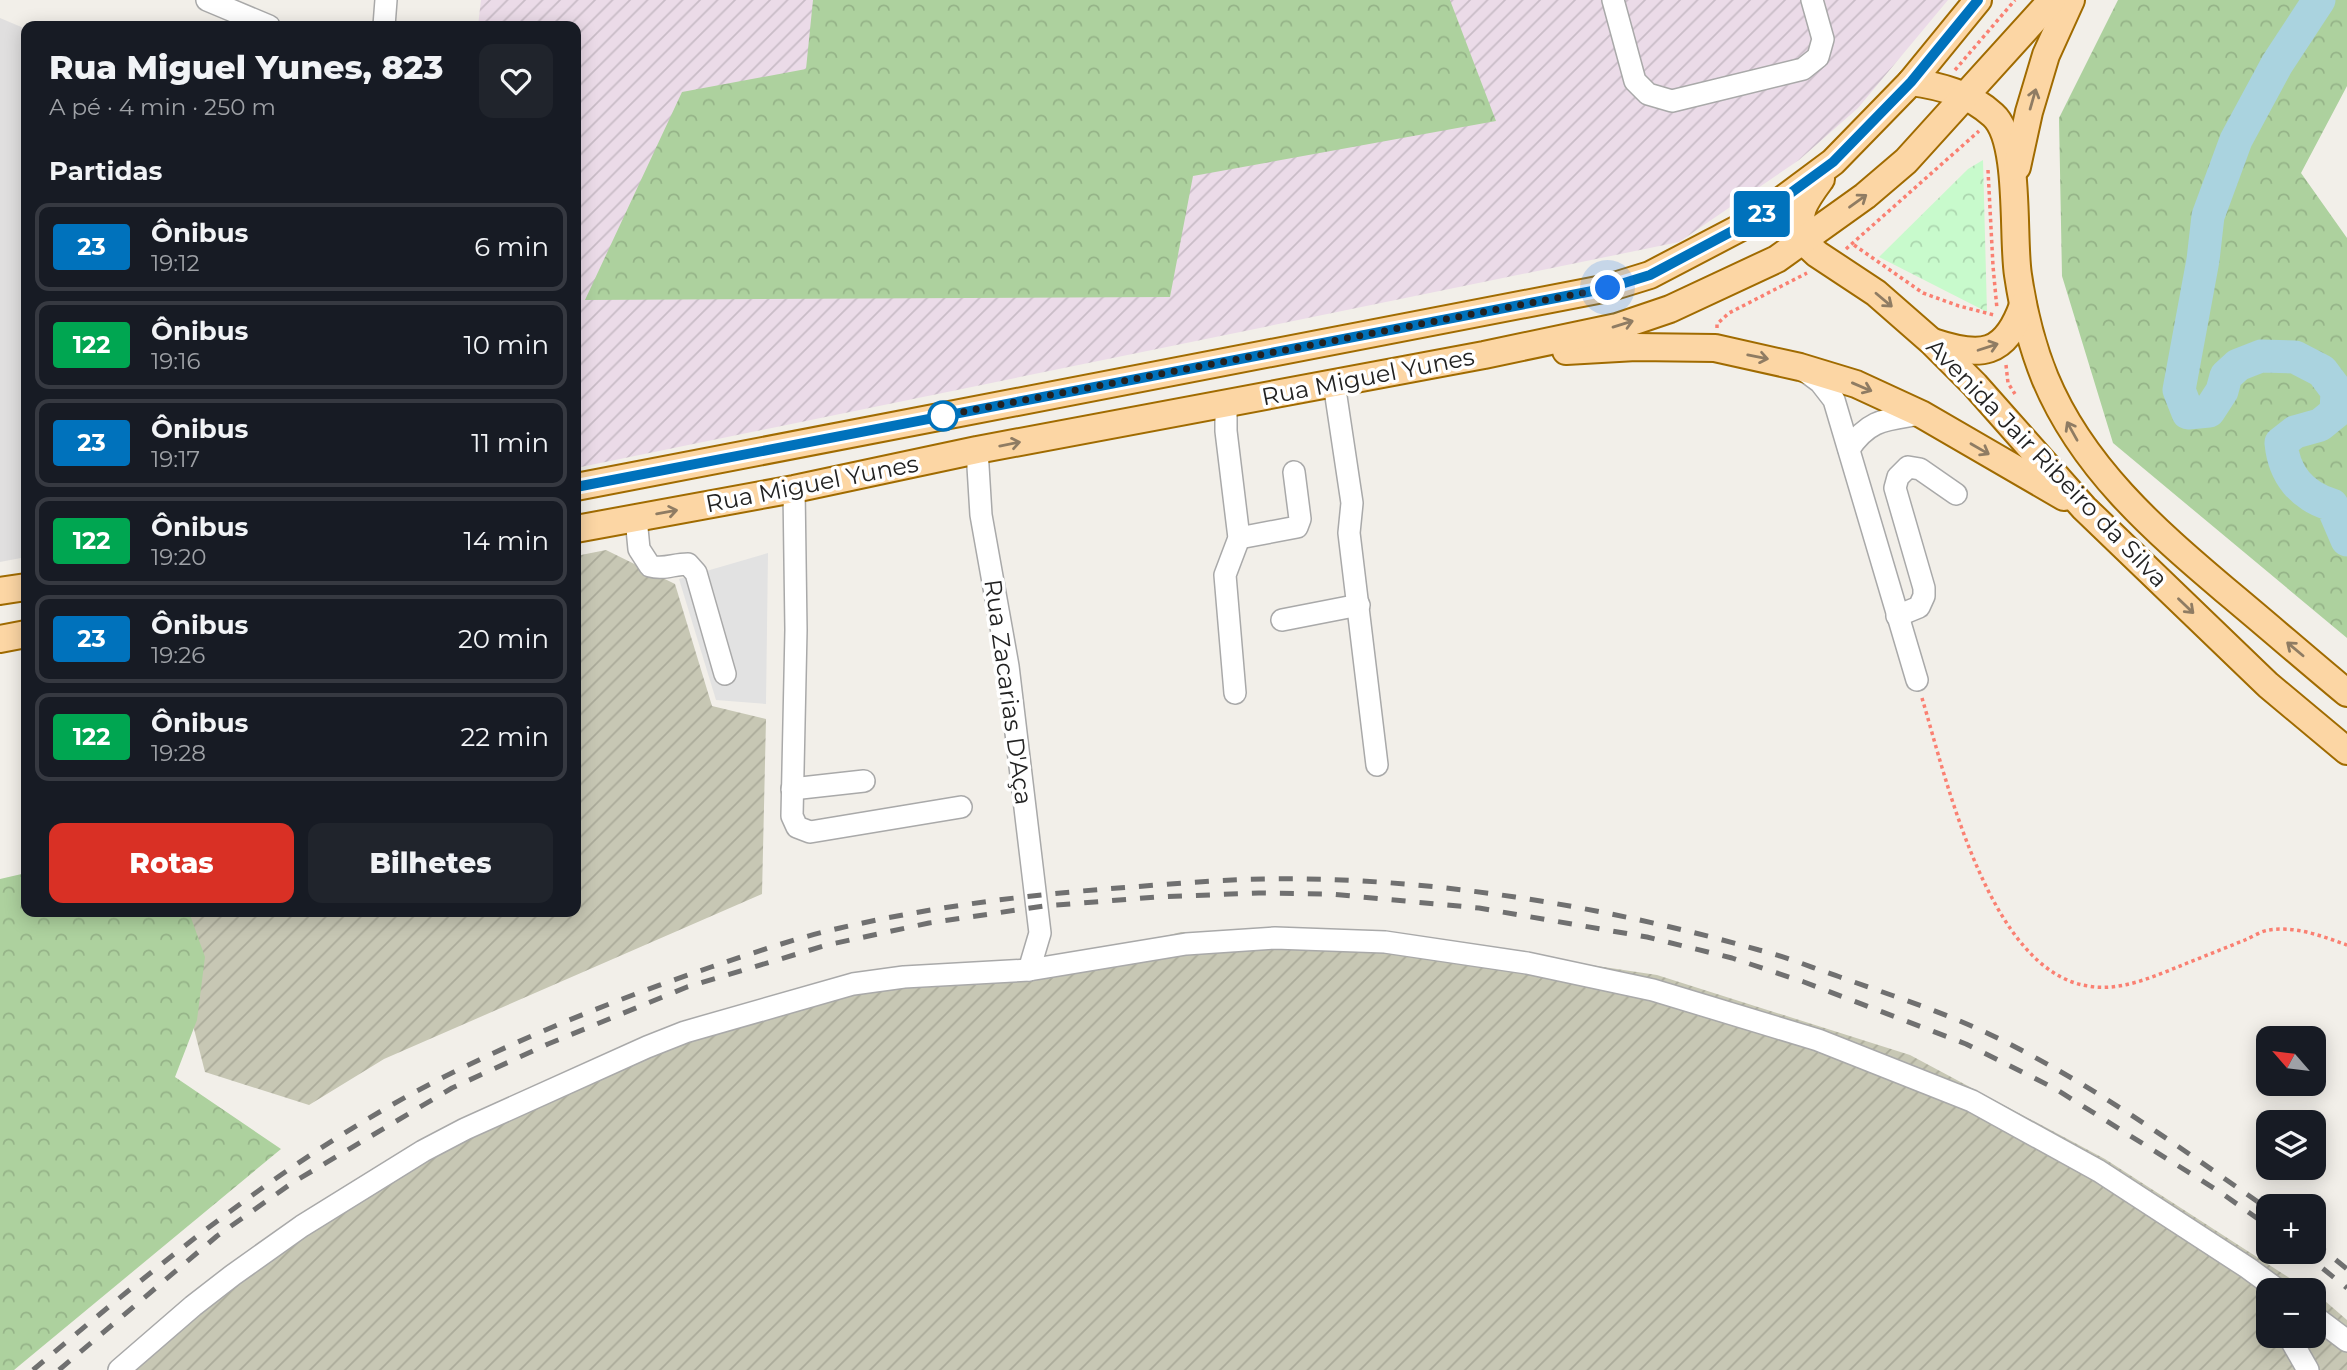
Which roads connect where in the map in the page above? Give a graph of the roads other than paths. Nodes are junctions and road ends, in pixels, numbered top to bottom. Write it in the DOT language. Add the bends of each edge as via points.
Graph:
graph roads {
  1 [pos="207,0"];
  2 [pos="386,0"];
  3 [pos="1613,0"];
  4 [pos="1812,0"];
  5 [pos="1978,0"];
  6 [pos="2052,0"];
  7 [pos="2071,0"];
  8 [pos="257,21"];
  9 [pos="384,21"];
  10 [pos="1911,82"];
  11 [pos="1966,96"];
  12 [pos="1833,162"];
  13 [pos="2013,190"];
  14 [pos="1803,241"];
  15 [pos="2023,305"];
  16 [pos="1932,342"];
  17 [pos="1484,355"];
  18 [pos="1800,367"];
  19 [pos="1334,383"];
  20 [pos="1028,400"];
  21 [pos="1226,403"];
  22 [pos="1921,414"];
  23 [pos="895,425"];
  24 [pos="1849,449"];
  25 [pos="977,450"];
  26 [pos="1294,472"];
  27 [pos="828,481"];
  28 [pos="581,486"];
  29 [pos="794,489"];
  30 [pos="1956,494"];
  31 [pos="2084,508"];
  32 [pos="636,517"];
  33 [pos="581,528"];
  34 [pos="1239,538"];
  35 [pos="21,588"];
  36 [pos="0,591"];
  37 [pos="1359,605"];
  38 [pos="1897,616"];
  39 [pos="1282,620"];
  40 [pos="21,635"];
  41 [pos="0,639"];
  42 [pos="725,674"];
  43 [pos="1918,685"];
  44 [pos="1235,693"];
  45 [pos="2347,693"];
  46 [pos="2347,751"];
  47 [pos="1377,765"];
  48 [pos="864,781"];
  49 [pos="792,789"];
  50 [pos="961,807"];
  51 [pos="1040,933"];
  52 [pos="1066,965"];
  53 [pos="1029,970"];
  54 [pos="2248,1268"];
  55 [pos="2262,1278"];
  56 [pos="2256,1282"];
  57 [pos="2326,1325"];
  58 [pos="2347,1341"];
  59 [pos="2295,1348"];
  60 [pos="119,1370"];
  61 [pos="2308,1370"];
  1 -- 8 [label="street"];
  2 -- 9 [label="street"];
  3 -- 4 [label="street" via="1635,81 1648,94 1672,101 1803,69 1818,57 1824,39"];
  5 -- 10 [label="main road, Rua Miguel Yunes"];
  6 -- 11 [label="main road, Rua Miguel Yunes"];
  13 -- 7 [label="main road, one-way" via="2034,93"];
  10 -- 11 [label="main road, Avenida Jair Ribeiro da Silva"];
  10 -- 12 [label="main road, Rua Miguel Yunes"];
  11 -- 13 [label="main road, Avenida Jair Ribeiro da Silva" via="1995,116 2009,143"];
  14 -- 11 [label="main road, Rua Miguel Yunes, one-way" via="1906,161"];
  12 -- 14 [label="main road" via="1802,211 1798,223"];
  12 -- 20 [label="main road, Rua Miguel Yunes" via="1755,219 1650,275 1608,288"];
  13 -- 15 [label="main road, Avenida Jair Ribeiro da Silva"];
  14 -- 16 [label="main road, Avenida Jair Ribeiro da Silva, one-way" via="1876,293"];
  17 -- 14 [label="main road, Rua Miguel Yunes, one-way" via="1617,327 1671,309 1777,259"];
  16 -- 15 [label="main road, one-way" via="1961,351 1993,346 2010,335"];
  45 -- 15 [label="main road, Avenida Jair Ribeiro da Silva, one-way" via="2168,541 2112,486 2075,437 2044,377"];
  16 -- 31 [label="main road, Avenida Jair Ribeiro da Silva"];
  17 -- 18 [label="main road, one-way" via="1697,347"];
  17 -- 19 [label="main road, Rua Miguel Yunes"];
  18 -- 22 [label="main road, one-way" via="1856,384"];
  18 -- 24 [label="street" via="1834,400"];
  19 -- 21 [label="main road, Rua Miguel Yunes"];
  19 -- 37 [label="street" via="1352,503 1349,533"];
  20 -- 23 [label="main road, Rua Miguel Yunes"];
  20 -- 25 [label="main road" via="987,422 979,430"];
  25 -- 21 [label="main road, Rua Miguel Yunes, one-way"];
  21 -- 34 [label="street"];
  22 -- 24 [label="street" via="1869,425"];
  22 -- 31 [label="main road, one-way"];
  23 -- 27 [label="main road" via="886,448 838,468"];
  23 -- 28 [label="main road, Rua Miguel Yunes"];
  24 -- 38 [label="street"];
  25 -- 27 [label="main road, Rua Miguel Yunes"];
  25 -- 51 [label="street, Rua Zacarias D'Aça" via="981,515 1008,666"];
  26 -- 34 [label="street" via="1297,527"];
  27 -- 29 [label="main road, Rua Miguel Yunes"];
  32 -- 29 [label="main road, Rua Miguel Yunes, one-way"];
  29 -- 49 [label="street"];
  30 -- 38 [label="street" via="1920,469 1908,467 1898,477 1895,488 1924,596 1919,607"];
  31 -- 46 [label="main road, Avenida Jair Ribeiro da Silva, one-way" via="2268,685"];
  32 -- 33 [label="main road, Rua Miguel Yunes"];
  32 -- 42 [label="street" via="639,549 650,566 662,569 688,564 696,573"];
  34 -- 44 [label="street" via="1225,575"];
  35 -- 36 [label="main road"];
  37 -- 39 [label="street"];
  37 -- 47 [label="street"];
  38 -- 43 [label="street"];
  40 -- 41 [label="main road"];
  48 -- 49 [label="street"];
  49 -- 50 [label="street" via="792,816 797,827 810,832"];
  51 -- 52 [label="street"];
  51 -- 53 [label="street"];
  52 -- 53 [label="street"];
  52 -- 54 [label="street" via="1186,944 1275,938 1385,942 1514,961 1653,990 1818,1040 1972,1101 2099,1171"];
  53 -- 60 [label="street" via="853,984 647,1047 465,1129 412,1158 233,1275"];
  54 -- 55 [label="street"];
  54 -- 56 [label="street"];
  57 -- 58 [label="street"];
  59 -- 61 [label="street"];
}
